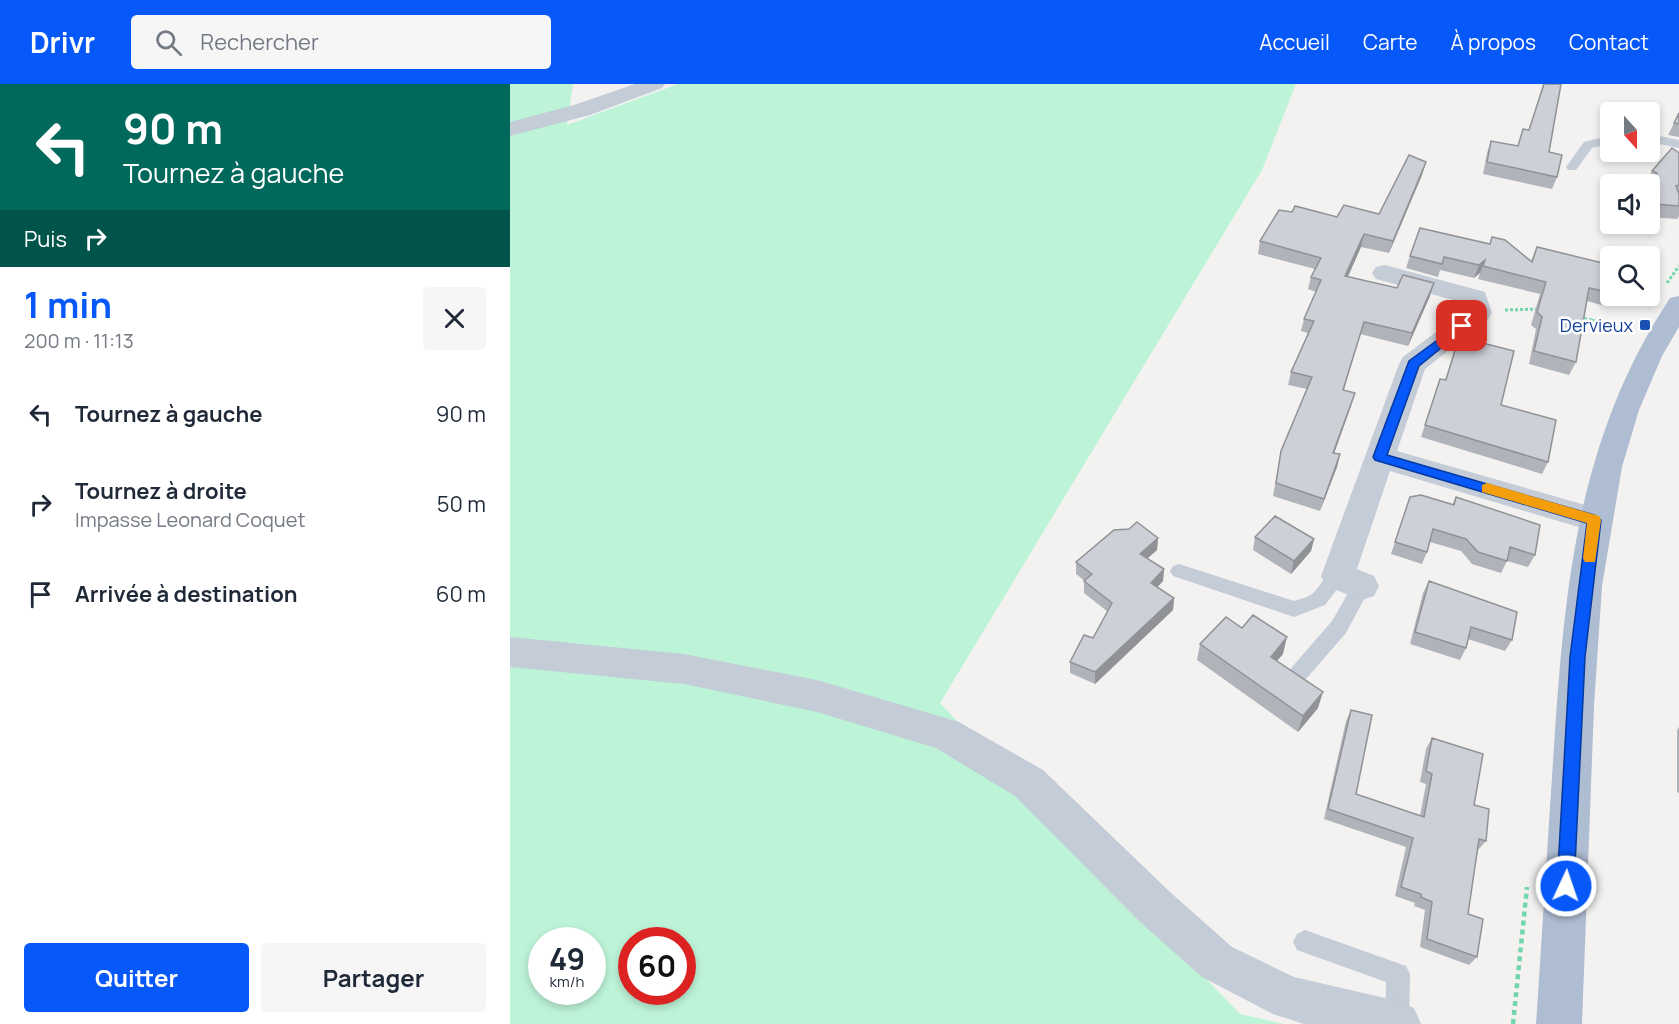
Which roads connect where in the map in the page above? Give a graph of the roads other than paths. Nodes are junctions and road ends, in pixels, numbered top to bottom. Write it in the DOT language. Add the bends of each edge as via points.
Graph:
graph roads {
  1 [pos="655,84"];
  2 [pos="510,129"];
  3 [pos="1660,140"];
  4 [pos="1600,142"];
  5 [pos="1679,144"];
  6 [pos="1572,167"];
  7 [pos="1385,273"];
  8 [pos="1679,304"];
  9 [pos="1380,457"];
  10 [pos="1594,520"];
  11 [pos="1179,571"];
  12 [pos="1350,581"];
  13 [pos="510,652"];
  14 [pos="1299,673"];
  15 [pos="1305,942"];
  16 [pos="1397,1024"];
  17 [pos="1559,1024"];
  1 -- 2 [label="street" via="582,110"];
  3 -- 5 [label="lane"];
  4 -- 6 [label="lane" via="1588,145"];
  7 -- 9 [label="street" via="1476,298 1479,313 1413,364"];
  8 -- 10 [label="main road" via="1638,373 1617,428"];
  9 -- 10 [label="street"];
  9 -- 12 [label="street"];
  10 -- 17 [label="main road" via="1577,657"];
  11 -- 12 [label="lane" via="1294,609"];
  12 -- 14 [label="lane" via="1340,627"];
  13 -- 16 [label="street" via="684,669 817,696 946,735 1029,783 1217,962 1289,998"];
  15 -- 16 [label="lane" via="1398,974"];
}
